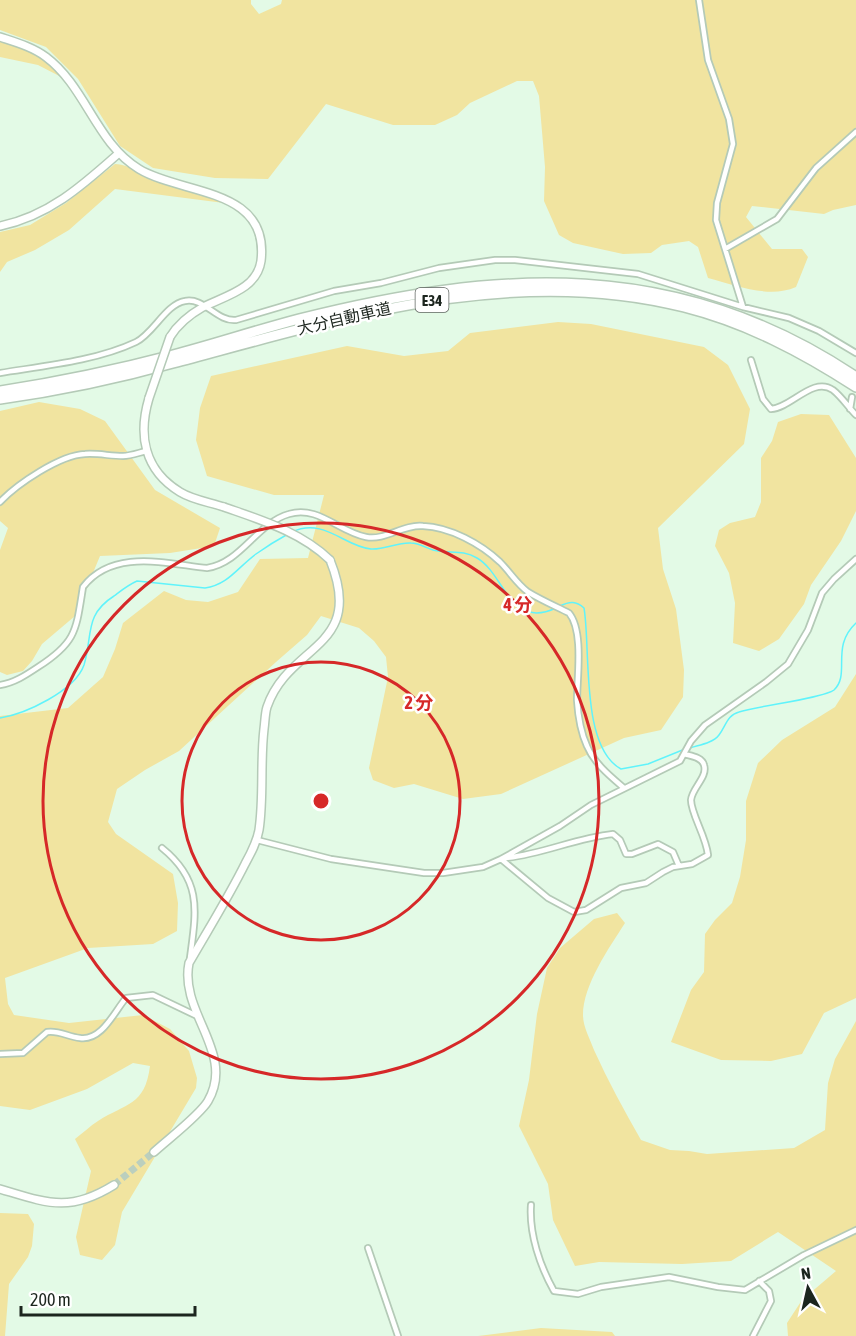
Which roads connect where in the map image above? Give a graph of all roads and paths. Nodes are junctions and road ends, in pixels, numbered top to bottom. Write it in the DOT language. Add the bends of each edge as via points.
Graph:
graph roads {
  1 [pos="699,0"];
  2 [pos="0,37"];
  3 [pos="856,132"];
  4 [pos="119,153"];
  5 [pos="0,226"];
  6 [pos="725,249"];
  7 [pos="205,306"];
  8 [pos="743,307"];
  9 [pos="856,352"];
  10 [pos="751,360"];
  11 [pos="0,373"];
  12 [pos="856,376"];
  13 [pos="856,387"];
  14 [pos="0,391"];
  15 [pos="852,397"];
  16 [pos="0,399"];
  17 [pos="850,409"];
  18 [pos="856,415"];
  19 [pos="146,451"];
  20 [pos="0,502"];
  21 [pos="856,559"];
  22 [pos="0,685"];
  23 [pos="684,754"];
  24 [pos="624,788"];
  25 [pos="257,840"];
  26 [pos="162,848"];
  27 [pos="501,859"];
  28 [pos="679,866"];
  29 [pos="189,963"];
  30 [pos="197,1016"];
  31 [pos="0,1054"];
  32 [pos="154,1152"];
  33 [pos="114,1185"];
  34 [pos="0,1189"];
  35 [pos="531,1205"];
  36 [pos="856,1230"];
  37 [pos="368,1248"];
  38 [pos="759,1281"];
  39 [pos="398,1336"];
  40 [pos="753,1336"];
  1 -- 6 [label="street" via="708,60 729,119 733,144 717,203 716,220"];
  2 -- 4 [label="street" via="44,56 59,68"];
  3 -- 6 [label="street" via="816,168 777,219"];
  4 -- 5 [label="street" via="68,197 37,214"];
  4 -- 7 [label="street" via="139,170 227,200 247,212 255,223 261,251 253,279 231,296"];
  6 -- 8 [label="street"];
  7 -- 8 [label="street" via="224,318 236,320 334,291 495,260 638,274"];
  7 -- 11 [label="street" via="183,301 135,342 96,356"];
  7 -- 19 [label="street, bridge" via="177,326 170,337 145,413"];
  8 -- 9 [label="street" via="798,322"];
  10 -- 17 [label="street" via="763,399 771,409 824,386"];
  12 -- 14 [label="highway, 大分自動車道 / E34" via="796,340 687,298 646,290 553,282 477,285 410,295 298,320 108,371"];
  13 -- 16 [label="highway, 大分自動車道 / E34" via="793,348 711,315 600,292 541,290 477,294 359,314 109,379"];
  15 -- 17 [label="street"];
  17 -- 18 [label="street"];
  19 -- 20 [label="street" via="124,456 82,454 66,459"];
  19 -- 25 [label="street, bridge" via="154,468 178,491 285,530 316,546 330,560 338,579 339,610 333,629 280,682 267,707"];
  21 -- 23 [label="street" via="822,593 808,630 788,664 705,725"];
  22 -- 24 [label="street" via="22,677 64,648 71,640 83,587 118,564 148,561 216,567 276,520 291,513 309,513 367,538 422,525 473,543 529,592 572,617 578,647 577,702 587,747"];
  23 -- 24 [label="street" via="680,761"];
  23 -- 28 [label="street" via="698,758 704,765 691,803 708,855"];
  24 -- 27 [label="street"];
  25 -- 27 [label="street" via="331,859 424,873 483,867"];
  25 -- 29 [label="street"];
  26 -- 29 [label="street" via="177,862 194,890 196,916"];
  27 -- 28 [label="street" via="613,834 626,854 658,844 674,852"];
  27 -- 28 [label="street" via="548,898 574,912 586,910 621,888 646,883"];
  29 -- 30 [label="street" via="188,988"];
  30 -- 31 [label="street" via="153,995 126,998 93,1037 46,1032 23,1053"];
  30 -- 32 [label="street" via="214,1055 217,1079 208,1102"];
  33 -- 34 [label="street" via="98,1196 60,1204"];
  35 -- 38 [label="street" via="535,1242 554,1291 578,1293 669,1277 735,1290"];
  36 -- 38 [label="street"];
  37 -- 39 [label="street"];
  38 -- 40 [label="street" via="769,1291 771,1300"];
}
